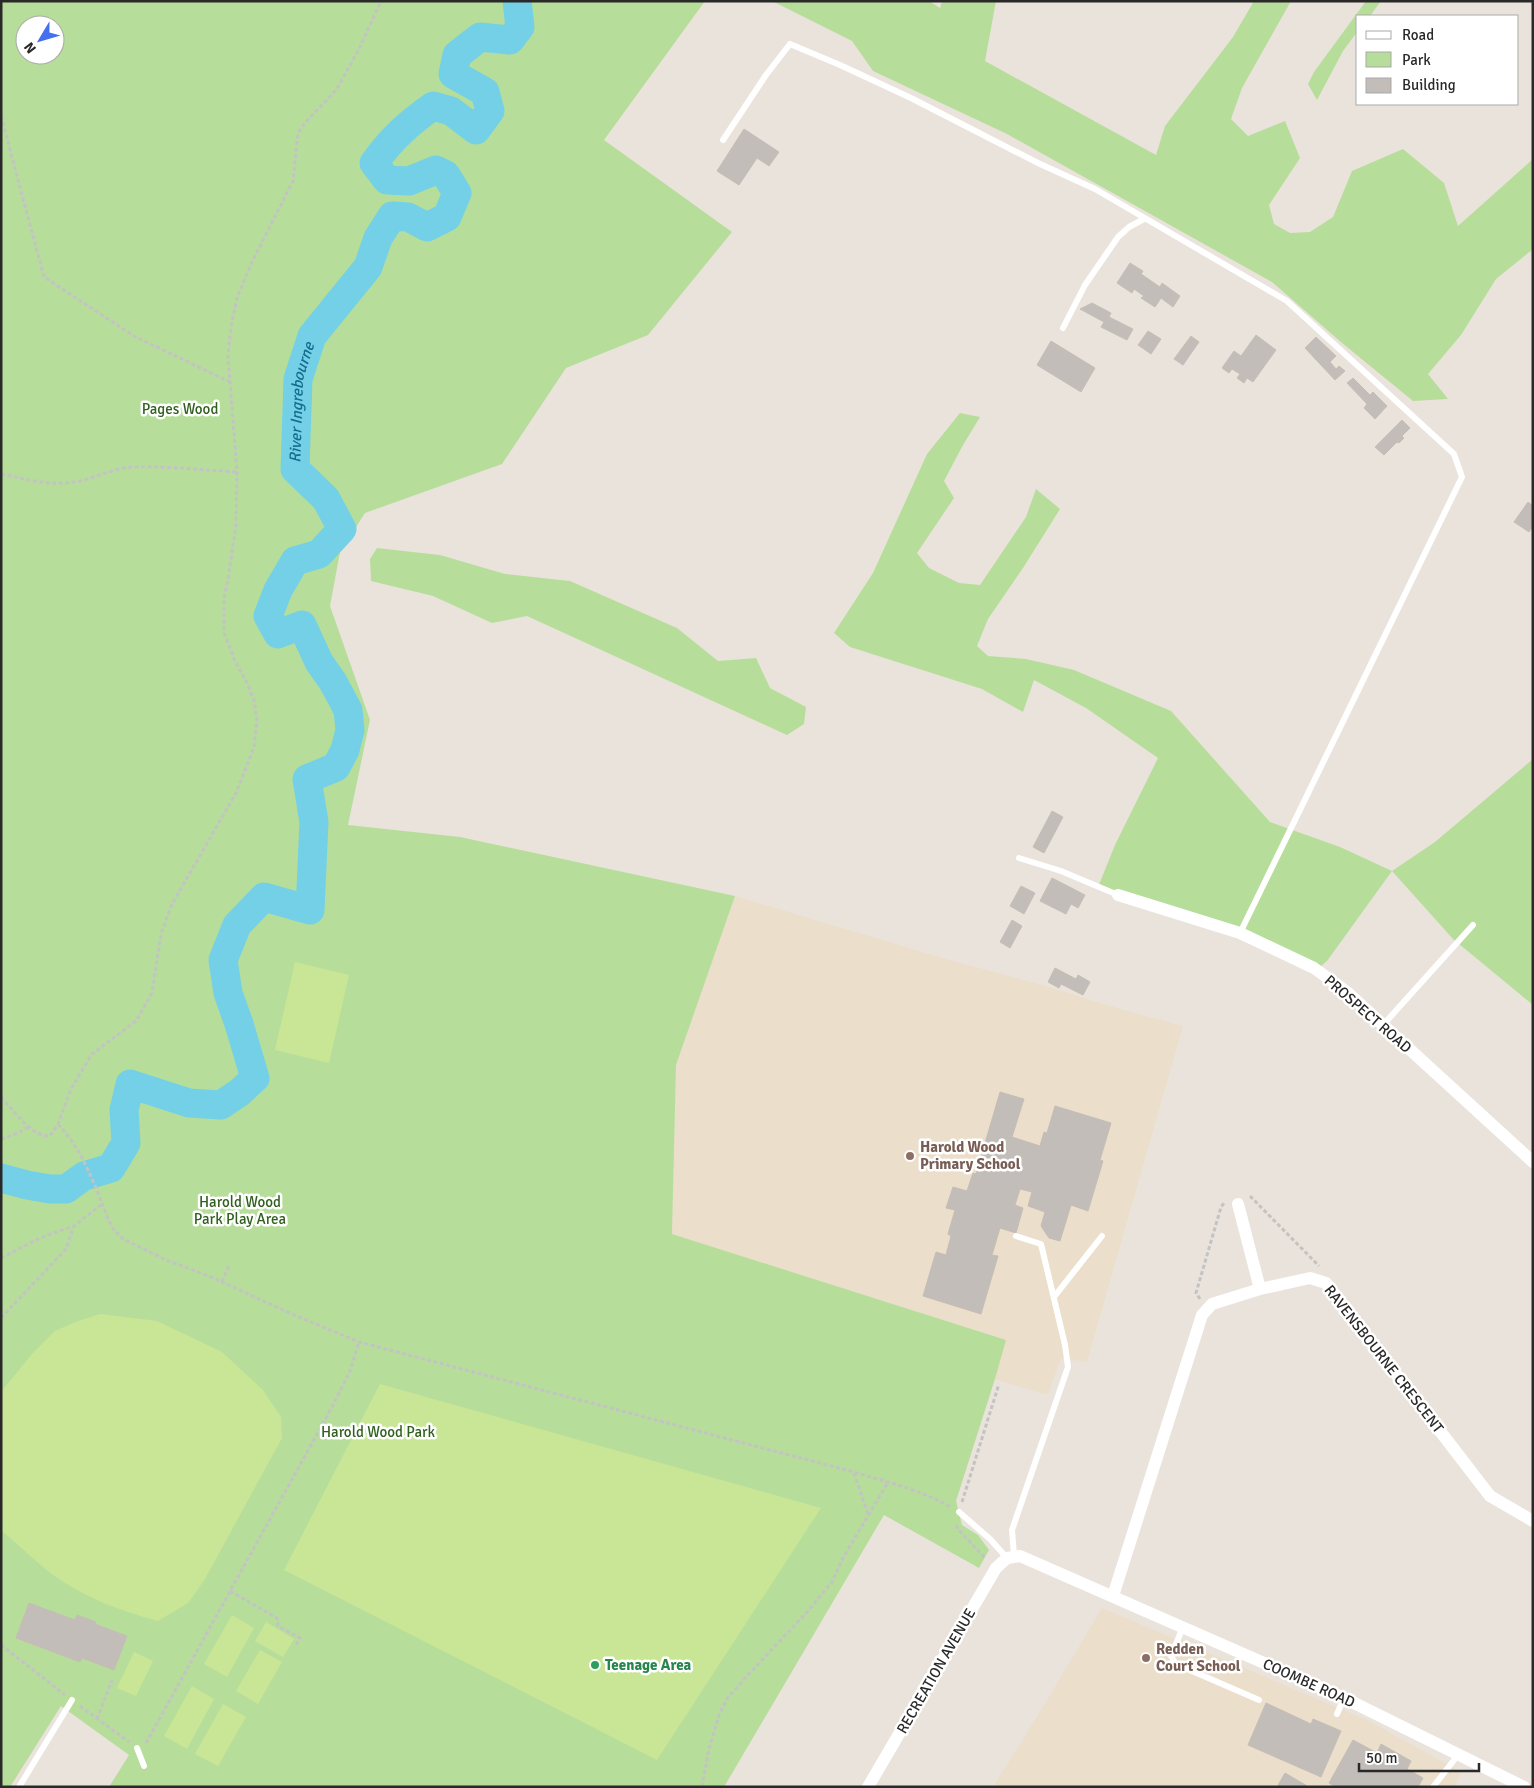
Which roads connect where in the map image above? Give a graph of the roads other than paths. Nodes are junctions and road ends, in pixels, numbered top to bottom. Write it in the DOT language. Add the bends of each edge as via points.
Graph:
graph roads {
  1 [pos="723,140"];
  2 [pos="1144,219"];
  3 [pos="1063,328"];
  4 [pos="1019,858"];
  5 [pos="1118,895"];
  6 [pos="1473,925"];
  7 [pos="1240,933"];
  8 [pos="1383,1024"];
  9 [pos="1533,1162"];
  10 [pos="1238,1204"];
  11 [pos="1016,1236"];
  12 [pos="1102,1236"];
  13 [pos="1260,1289"];
  14 [pos="1054,1297"];
  15 [pos="959,1512"];
  16 [pos="1533,1521"];
  17 [pos="1010,1557"];
  18 [pos="1113,1596"];
  19 [pos="1184,1627"];
  20 [pos="1344,1698"];
  21 [pos="72,1700"];
  22 [pos="1259,1700"];
  23 [pos="1337,1714"];
  24 [pos="136,1748"];
  25 [pos="1458,1755"];
  26 [pos="144,1766"];
  27 [pos="19,1787"];
  28 [pos="868,1787"];
  29 [pos="1433,1787"];
  30 [pos="1524,1787"];
  1 -- 2 [label="lane" via="790,44 911,98 1095,189"];
  2 -- 3 [label="lane" via="1129,226 1118,237 1085,285"];
  2 -- 7 [label="lane" via="1287,301 1454,454 1462,477"];
  4 -- 5 [label="lane"];
  5 -- 7 [label="street, PROSPECT ROAD"];
  6 -- 8 [label="lane"];
  7 -- 8 [label="street, PROSPECT ROAD" via="1314,968 1348,992"];
  8 -- 9 [label="street, PROSPECT ROAD"];
  10 -- 13 [label="street"];
  11 -- 14 [label="lane" via="1042,1244"];
  12 -- 14 [label="lane"];
  13 -- 16 [label="street, RAVENSBOURNE CRESCENT" via="1310,1278 1326,1283 1490,1496"];
  13 -- 18 [label="street, RAVENSBOURNE CRESCENT" via="1212,1304 1202,1315"];
  14 -- 17 [label="lane" via="1068,1367 1012,1530"];
  15 -- 17 [label="lane"];
  17 -- 18 [label="street, COOMBE ROAD" via="1025,1558"];
  17 -- 28 [label="street, RECREATION AVENUE" via="996,1568"];
  18 -- 19 [label="street, COOMBE ROAD"];
  19 -- 20 [label="street, COOMBE ROAD"];
  19 -- 22 [label="lane" via="1171,1656 1176,1664"];
  20 -- 23 [label="lane"];
  20 -- 25 [label="street, COOMBE ROAD"];
  21 -- 27 [label="lane"];
  24 -- 26 [label="lane"];
  25 -- 29 [label="lane"];
  25 -- 30 [label="street, COOMBE ROAD"];
}
